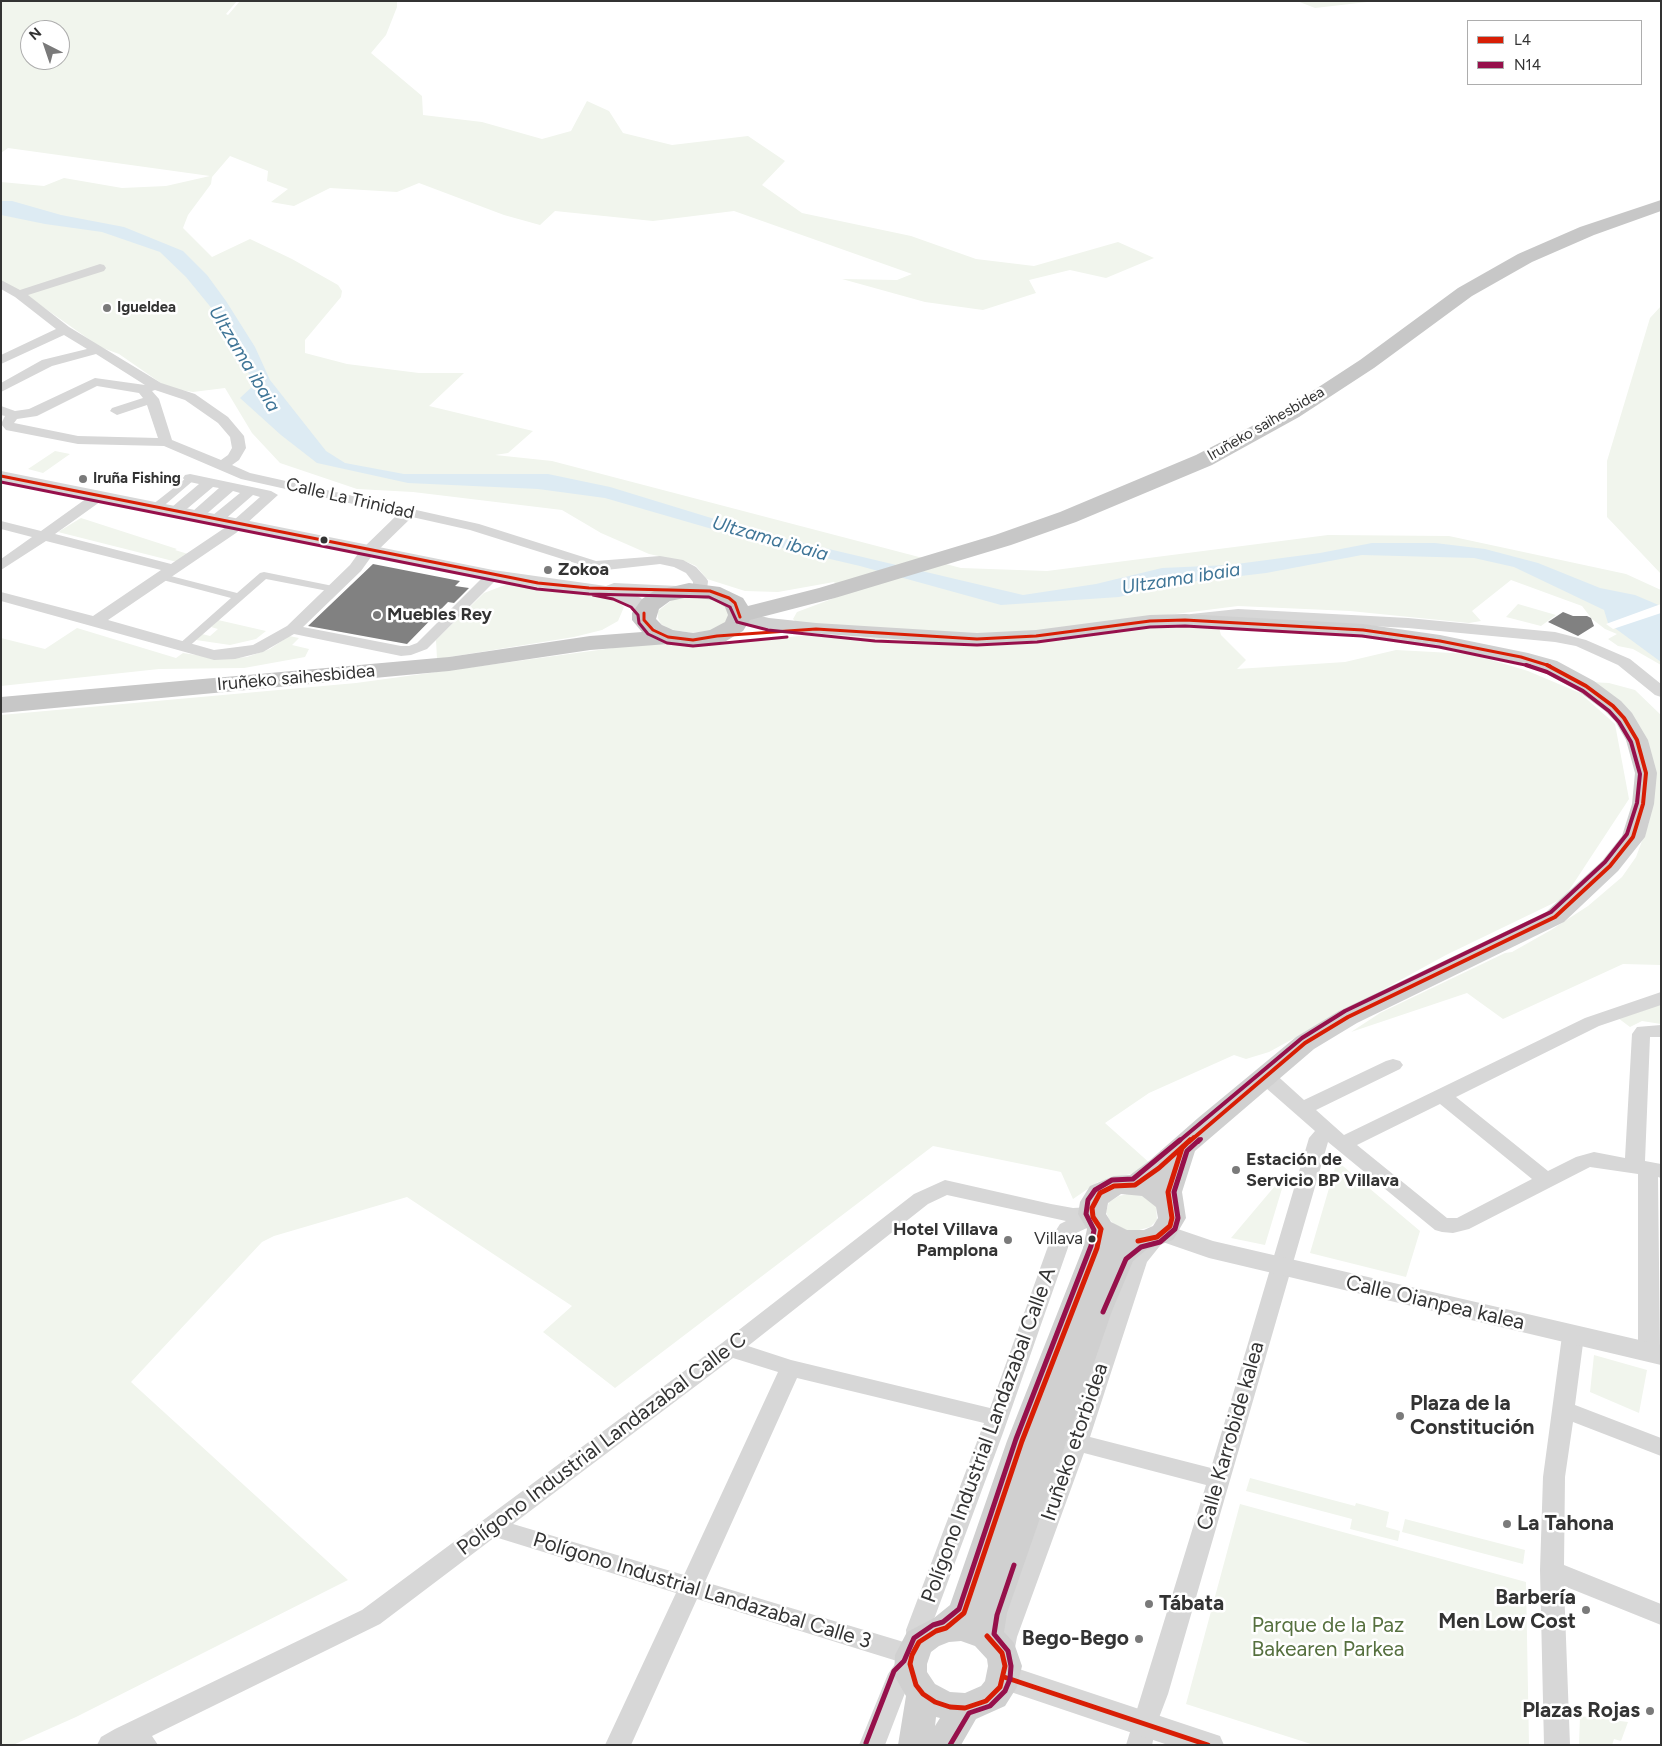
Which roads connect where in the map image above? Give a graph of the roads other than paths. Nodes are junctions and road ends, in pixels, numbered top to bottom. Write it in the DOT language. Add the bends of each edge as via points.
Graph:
graph roads {
  1 [pos="1661,205"];
  2 [pos="100,268"];
  3 [pos="1,284"];
  4 [pos="19,294"];
  5 [pos="65,330"];
  6 [pos="97,350"];
  7 [pos="1,360"];
  8 [pos="1,388"];
  9 [pos="150,392"];
  10 [pos="116,411"];
  11 [pos="7,413"];
  12 [pos="166,442"];
  13 [pos="223,465"];
  14 [pos="1,476"];
  15 [pos="190,478"];
  16 [pos="210,482"];
  17 [pos="229,487"];
  18 [pos="250,492"];
  19 [pos="99,496"];
  20 [pos="156,507"];
  21 [pos="177,510"];
  22 [pos="409,512"];
  23 [pos="198,514"];
  24 [pos="218,518"];
  25 [pos="241,523"];
  26 [pos="1,525"];
  27 [pos="43,536"];
  28 [pos="371,549"];
  29 [pos="1,566"];
  30 [pos="168,575"];
  31 [pos="493,575"];
  32 [pos="853,584"];
  33 [pos="589,588"];
  34 [pos="329,589"];
  35 [pos="699,592"];
  36 [pos="1,596"];
  37 [pos="239,597"];
  38 [pos="801,600"];
  39 [pos="644,616"];
  40 [pos="740,616"];
  41 [pos="1185,620"];
  42 [pos="96,621"];
  43 [pos="791,626"];
  44 [pos="292,629"];
  45 [pos="816,629"];
  46 [pos="717,636"];
  47 [pos="668,637"];
  48 [pos="590,643"];
  49 [pos="182,647"];
  50 [pos="1661,692"];
  51 [pos="1,705"];
  52 [pos="1661,998"];
  53 [pos="1661,1031"];
  54 [pos="1393,1065"];
  55 [pos="1266,1076"];
  56 [pos="1441,1095"];
  57 [pos="1303,1108"];
  58 [pos="1335,1137"];
  59 [pos="1182,1148"];
  60 [pos="1648,1169"];
  61 [pos="1546,1180"];
  62 [pos="1134,1185"];
  63 [pos="1096,1220"];
  64 [pos="1160,1225"];
  65 [pos="1282,1266"];
  66 [pos="1573,1336"];
  67 [pos="730,1349"];
  68 [pos="1655,1354"];
  69 [pos="791,1368"];
  70 [pos="1564,1410"];
  71 [pos="998,1418"];
  72 [pos="1077,1442"];
  73 [pos="1661,1447"];
  74 [pos="1219,1479"];
  75 [pos="493,1527"];
  76 [pos="1552,1570"];
  77 [pos="689,1588"];
  78 [pos="1661,1615"];
  79 [pos="922,1647"];
  80 [pos="998,1655"];
  81 [pos="923,1694"];
  82 [pos="972,1706"];
  83 [pos="1142,1734"];
  84 [pos="126,1742"];
  85 [pos="618,1745"];
  86 [pos="872,1745"];
  87 [pos="915,1745"];
  88 [pos="942,1745"];
  89 [pos="958,1745"];
  90 [pos="1209,1745"];
  91 [pos="1557,1745"];
  1 -- 32 [label="highway, Iruñeko saihesbidea" via="1587,231 1525,258 1465,292 1367,364 1292,413 1204,460 1068,517 982,547"];
  2 -- 4 [label="street"];
  3 -- 4 [label="street"];
  4 -- 5 [label="street"];
  5 -- 6 [label="street"];
  5 -- 7 [label="street"];
  6 -- 8 [label="street" via="47,363"];
  6 -- 9 [label="street"];
  9 -- 10 [label="street"];
  9 -- 11 [label="street" via="95,382 32,413"];
  9 -- 12 [label="street"];
  9 -- 13 [label="street" via="190,397 223,420 237,436 239,448 234,457"];
  11 -- 12 [label="street, Calle La Trinidad" via="7,423 11,426 78,440"];
  12 -- 13 [label="street, Calle La Trinidad"];
  13 -- 22 [label="street, Calle La Trinidad" via="246,476"];
  14 -- 19 [label="street"];
  15 -- 16 [label="street"];
  15 -- 20 [label="street"];
  16 -- 17 [label="street"];
  16 -- 21 [label="street"];
  17 -- 18 [label="street"];
  17 -- 23 [label="street"];
  18 -- 24 [label="street"];
  18 -- 25 [label="street" via="271,495"];
  19 -- 20 [label="street"];
  19 -- 27 [label="street"];
  20 -- 21 [label="street"];
  21 -- 23 [label="street"];
  22 -- 28 [label="street"];
  22 -- 35 [label="street, Calle La Trinidad" via="474,527 594,565 660,560 678,563 701,581"];
  23 -- 24 [label="street"];
  24 -- 25 [label="street"];
  25 -- 28 [label="street"];
  25 -- 30 [label="street"];
  26 -- 27 [label="street"];
  27 -- 29 [label="street"];
  27 -- 30 [label="street"];
  28 -- 31 [label="street"];
  28 -- 34 [label="street" via="356,568"];
  30 -- 37 [label="street"];
  30 -- 42 [label="street"];
  31 -- 33 [label="street"];
  31 -- 44 [label="street" via="422,646 411,650 401,651"];
  32 -- 35 [label="highway, Iruñeko saihesbidea" via="779,595"];
  32 -- 38 [label="highway, Iruñeko saihesbidea"];
  33 -- 35 [label="street"];
  33 -- 39 [label="street" via="636,602"];
  34 -- 37 [label="street" via="264,574"];
  34 -- 44 [label="street"];
  35 -- 39 [label="highway, Iruñeko saihesbidea" via="662,596 650,604"];
  35 -- 40 [label="highway" via="735,603"];
  36 -- 42 [label="street"];
  37 -- 49 [label="street"];
  38 -- 40 [label="highway, Iruñeko saihesbidea"];
  38 -- 43 [label="main road" via="786,611 786,619"];
  39 -- 47 [label="highway" via="652,630"];
  39 -- 48 [label="highway, Iruñeko saihesbidea" via="621,632"];
  40 -- 43 [label="main road"];
  40 -- 46 [label="highway" via="735,626"];
  41 -- 45 [label="main road" via="977,639"];
  41 -- 50 [label="street" via="1238,614 1528,634 1581,643 1629,665"];
  41 -- 55 [label="main road" via="1363,630 1440,641 1521,657 1549,666 1614,706 1637,740 1646,773 1643,804 1633,837 1610,866 1555,917 1348,1017 1306,1043"];
  42 -- 49 [label="street"];
  43 -- 45 [label="main road"];
  44 -- 49 [label="street" via="258,649 235,654 214,655"];
  45 -- 46 [label="main road"];
  46 -- 47 [label="highway" via="692,640"];
  47 -- 48 [label="highway, Iruñeko saihesbidea"];
  48 -- 51 [label="highway, Iruñeko saihesbidea" via="450,664"];
  52 -- 56 [label="street" via="1592,1022"];
  53 -- 60 [label="street" via="1644,1031 1641,1034"];
  54 -- 57 [label="street"];
  55 -- 57 [label="street"];
  55 -- 59 [label="main road"];
  56 -- 58 [label="street"];
  56 -- 61 [label="street"];
  57 -- 58 [label="street"];
  58 -- 61 [label="street" via="1442,1225 1462,1224"];
  58 -- 65 [label="street, Calle Karrobide kalea" via="1319,1138"];
  59 -- 62 [label="main road"];
  59 -- 64 [label="main road"];
  60 -- 61 [label="street" via="1594,1159"];
  60 -- 68 [label="street"];
  62 -- 63 [label="main road" via="1114,1186 1100,1193 1094,1202"];
  62 -- 64 [label="main road" via="1156,1191"];
  63 -- 64 [label="main road" via="1123,1240"];
  63 -- 67 [label="street, Polígono Industrial Landazabal Calle C" via="945,1187 921,1199"];
  63 -- 71 [label="street, Polígono Industrial Landazabal Calle A" via="1067,1229 1061,1238"];
  63 -- 79 [label="main road" via="1097,1248 1022,1441 964,1613"];
  64 -- 65 [label="street, Calle Oianpea kalea" via="1209,1249"];
  64 -- 72 [label="street, Iruñeko etorbidea" via="1137,1258"];
  64 -- 80 [label="main road, Iruñeko etorbidea" via="1121,1254 1097,1311 991,1613"];
  65 -- 66 [label="street, Calle Oianpea kalea"];
  65 -- 74 [label="street, Calle Karrobide kalea"];
  66 -- 68 [label="street, Calle Oianpea kalea"];
  66 -- 70 [label="street"];
  67 -- 69 [label="street"];
  67 -- 75 [label="street, Polígono Industrial Landazabal Calle C"];
  69 -- 71 [label="street"];
  69 -- 77 [label="street"];
  70 -- 73 [label="street"];
  70 -- 76 [label="street" via="1554,1477"];
  71 -- 79 [label="street, Polígono Industrial Landazabal Calle A" via="918,1630"];
  72 -- 74 [label="street"];
  72 -- 80 [label="street, Iruñeko etorbidea"];
  74 -- 83 [label="street, Calle Karrobide kalea"];
  75 -- 77 [label="street, Polígono Industrial Landazabal Calle 3"];
  75 -- 84 [label="street, Polígono Industrial Landazabal Calle C" via="371,1617"];
  76 -- 78 [label="street"];
  76 -- 91 [label="street"];
  77 -- 79 [label="street, Polígono Industrial Landazabal Calle 3"];
  77 -- 85 [label="street"];
  79 -- 80 [label="main road" via="968,1628"];
  79 -- 81 [label="main road" via="913,1680"];
  79 -- 86 [label="street, Polígono Industrial Landazabal Calle A" via="900,1674"];
  80 -- 82 [label="main road" via="1000,1687 993,1696"];
  80 -- 83 [label="street"];
  81 -- 82 [label="main road" via="950,1707"];
  81 -- 87 [label="main road"];
  82 -- 88 [label="main road"];
  82 -- 89 [label="street"];
  83 -- 90 [label="street"];
}
